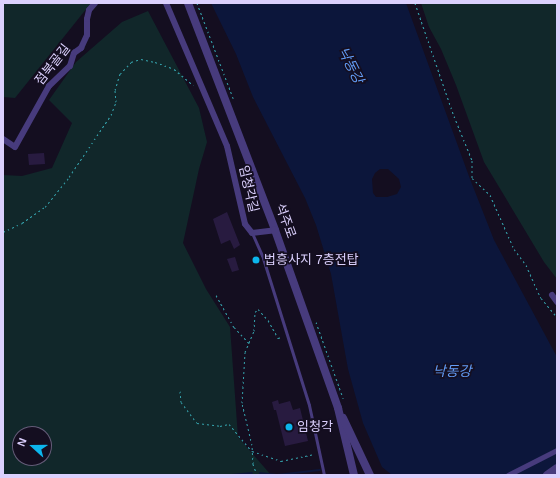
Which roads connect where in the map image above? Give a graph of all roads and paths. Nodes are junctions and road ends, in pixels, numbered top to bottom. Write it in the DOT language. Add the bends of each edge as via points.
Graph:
graph roads {
  1 [pos="95,3"];
  2 [pos="166,3"];
  3 [pos="188,3"];
  4 [pos="415,3"];
  5 [pos="202,86"];
  6 [pos="3,139"];
  7 [pos="275,230"];
  8 [pos="3,232"];
  9 [pos="252,233"];
  10 [pos="216,295"];
  11 [pos="552,295"];
  12 [pos="557,302"];
  13 [pos="557,317"];
  14 [pos="287,335"];
  15 [pos="249,344"];
  16 [pos="180,391"];
  17 [pos="338,408"];
  18 [pos="252,450"];
  19 [pos="557,450"];
  20 [pos="320,452"];
  21 [pos="557,468"];
  22 [pos="557,472"];
  23 [pos="257,475"];
  24 [pos="324,475"];
  25 [pos="354,475"];
  26 [pos="370,475"];
  27 [pos="508,475"];
  28 [pos="548,475"];
  1 -- 6 [label="street, 점북골길" via="89,10 87,35 81,48 74,53 70,66 49,86 15,147"];
  2 -- 5 [label="street, 임청각길"];
  3 -- 7 [label="street, 석주로"];
  4 -- 13 [label="path" via="472,160 472,178 490,195 514,249 526,265 541,298"];
  5 -- 8 [label="path" via="192,85 174,69 156,62 141,59 131,62 120,74 115,90 116,102 111,115 69,177 46,207"];
  5 -- 9 [label="street, 임청각길" via="227,146 245,224"];
  7 -- 9 [label="street"];
  7 -- 17 [label="street, 석주로"];
  9 -- 14 [label="lane, 임청각길" via="262,255"];
  10 -- 15 [label="path" via="234,327"];
  11 -- 12 [label="street"];
  14 -- 15 [label="path" via="278,338 258,309 255,312 254,332"];
  14 -- 20 [label="lane, 임청각길" via="309,405"];
  15 -- 18 [label="path" via="245,352 242,403"];
  16 -- 18 [label="path" via="181,402 197,423 220,426 230,424"];
  17 -- 25 [label="street, 석주로"];
  17 -- 26 [label="street"];
  18 -- 20 [label="path" via="281,461"];
  18 -- 23 [label="path" via="252,464"];
  19 -- 27 [label="street"];
  20 -- 24 [label="lane, 임청각길"];
  21 -- 28 [label="street"];
  22 -- 28 [label="street"];
}
